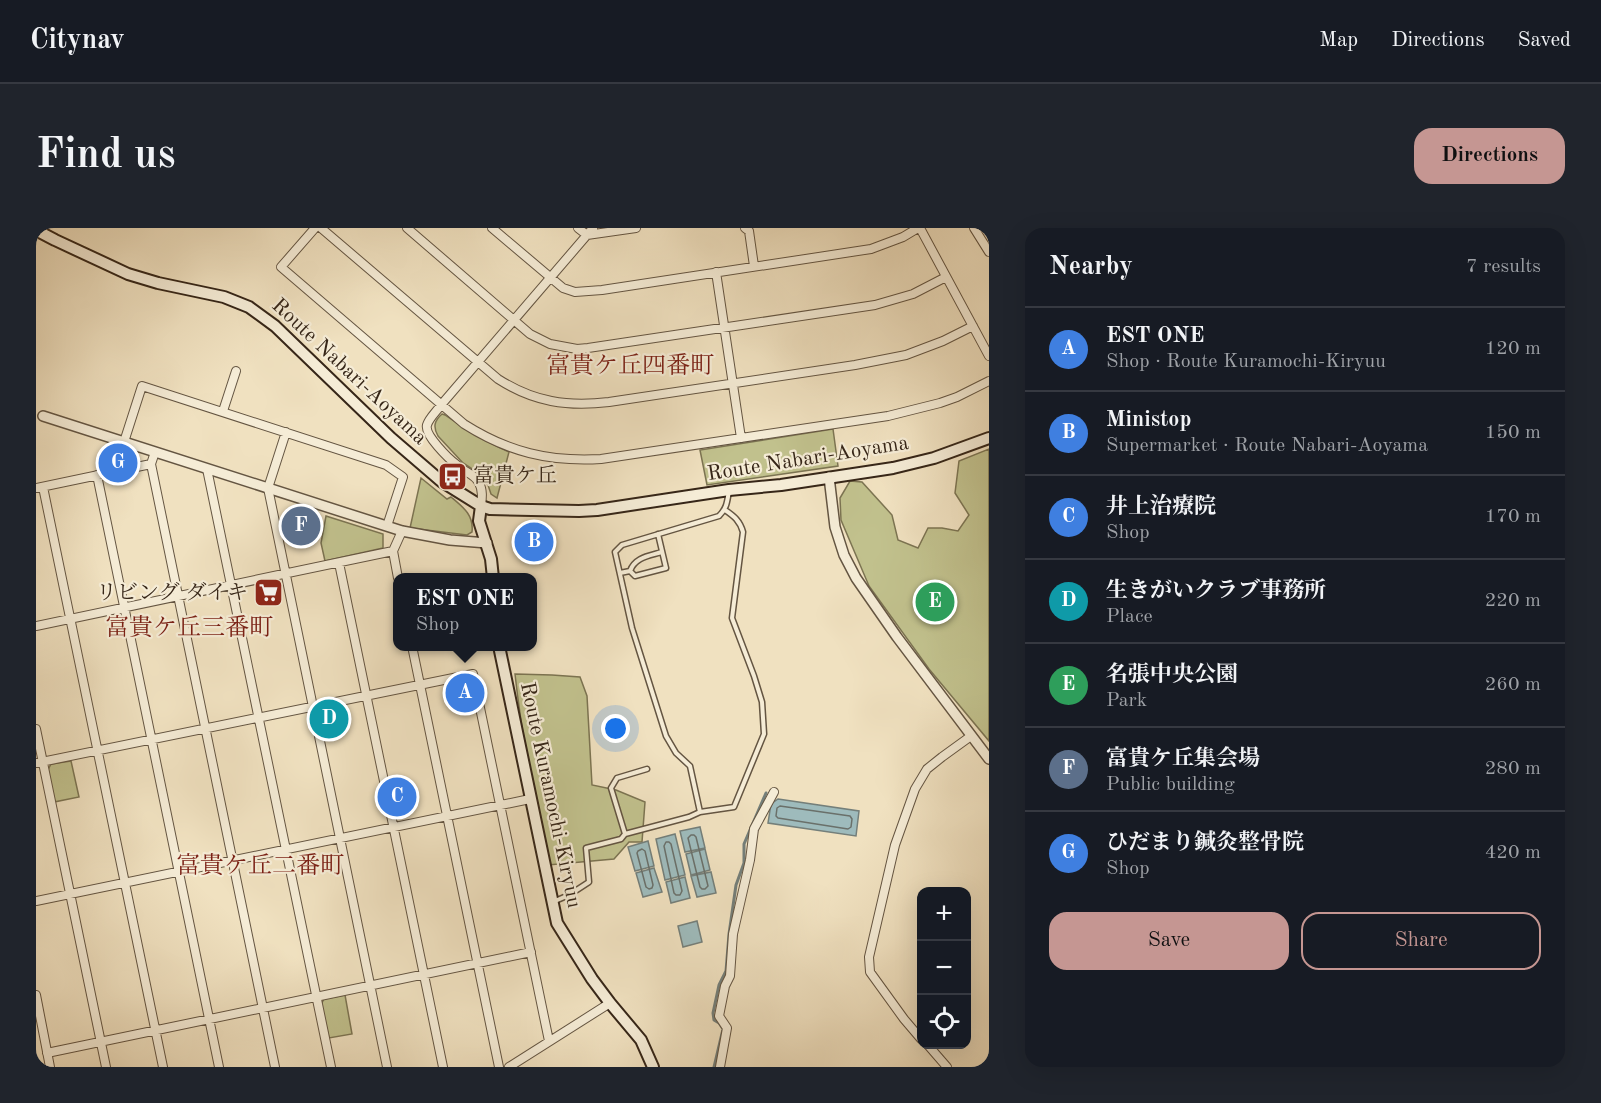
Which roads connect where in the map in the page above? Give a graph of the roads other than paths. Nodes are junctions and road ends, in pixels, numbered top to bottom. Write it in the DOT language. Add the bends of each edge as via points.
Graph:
graph roads {
  1 [pos="315,228"];
  2 [pos="321,228"];
  3 [pos="407,228"];
  4 [pos="492,228"];
  5 [pos="578,228"];
  6 [pos="593,228"];
  7 [pos="636,228"];
  8 [pos="745,228"];
  9 [pos="919,228"];
  10 [pos="974,228"];
  11 [pos="36,230"];
  12 [pos="587,235"];
  13 [pos="989,252"];
  14 [pos="754,266"];
  15 [pos="716,272"];
  16 [pos="946,277"];
  17 [pos="550,279"];
  18 [pos="514,320"];
  19 [pos="973,327"];
  20 [pos="725,328"];
  21 [pos="989,356"];
  22 [pos="478,363"];
  23 [pos="236,371"];
  24 [pos="989,381"];
  25 [pos="734,383"];
  26 [pos="441,405"];
  27 [pos="223,411"];
  28 [pos="43,416"];
  29 [pos="286,432"];
  30 [pos="741,438"];
  31 [pos="989,438"];
  32 [pos="124,442"];
  33 [pos="155,452"];
  34 [pos="151,464"];
  35 [pos="207,469"];
  36 [pos="97,475"];
  37 [pos="829,477"];
  38 [pos="39,487"];
  39 [pos="268,488"];
  40 [pos="729,490"];
  41 [pos="481,506"];
  42 [pos="725,510"];
  43 [pos="387,526"];
  44 [pos="402,531"];
  45 [pos="658,534"];
  46 [pos="487,543"];
  47 [pos="393,550"];
  48 [pos="662,552"];
  49 [pos="339,563"];
  50 [pos="630,571"];
  51 [pos="397,573"];
  52 [pos="492,573"];
  53 [pos="620,573"];
  54 [pos="286,574"];
  55 [pos="231,585"];
  56 [pos="177,597"];
  57 [pos="125,608"];
  58 [pos="70,618"];
  59 [pos="36,626"];
  60 [pos="413,651"];
  61 [pos="500,651"];
  62 [pos="420,684"];
  63 [pos="367,696"];
  64 [pos="312,706"];
  65 [pos="259,718"];
  66 [pos="36,729"];
  67 [pos="205,729"];
  68 [pos="971,736"];
  69 [pos="152,739"];
  70 [pos="98,751"];
  71 [pos="989,759"];
  72 [pos="39,763"];
  73 [pos="647,769"];
  74 [pos="774,792"];
  75 [pos="530,800"];
  76 [pos="501,805"];
  77 [pos="700,812"];
  78 [pos="447,817"];
  79 [pos="394,827"];
  80 [pos="625,834"];
  81 [pos="340,838"];
  82 [pos="286,850"];
  83 [pos="232,861"];
  84 [pos="179,872"];
  85 [pos="124,883"];
  86 [pos="70,894"];
  87 [pos="36,901"];
  88 [pos="553,902"];
  89 [pos="531,952"];
  90 [pos="478,964"];
  91 [pos="424,975"];
  92 [pos="371,986"];
  93 [pos="36,995"];
  94 [pos="316,997"];
  95 [pos="610,1003"];
  96 [pos="263,1008"];
  97 [pos="210,1019"];
  98 [pos="155,1030"];
  99 [pos="917,1034"];
  100 [pos="549,1041"];
  101 [pos="101,1042"];
  102 [pos="931,1049"];
  103 [pos="47,1053"];
  104 [pos="50,1067"];
  105 [pos="106,1067"];
  106 [pos="163,1067"];
  107 [pos="219,1067"];
  108 [pos="275,1067"];
  109 [pos="331,1067"];
  110 [pos="387,1067"];
  111 [pos="443,1067"];
  112 [pos="499,1067"];
  113 [pos="509,1067"];
  114 [pos="653,1067"];
  115 [pos="720,1067"];
  116 [pos="947,1067"];
  1 -- 26 [label="street" via="280,267"];
  2 -- 22 [label="street"];
  3 -- 18 [label="street"];
  4 -- 17 [label="street"];
  5 -- 12 [label="street"];
  6 -- 12 [label="street"];
  7 -- 12 [label="street"];
  8 -- 14 [label="street"];
  9 -- 14 [label="street" via="871,249"];
  9 -- 16 [label="street"];
  10 -- 13 [label="street"];
  11 -- 41 [label="main road, Route Nabari-Aoyama" via="128,274 224,297 249,307 275,326 432,474"];
  12 -- 17 [label="street"];
  14 -- 15 [label="street"];
  15 -- 17 [label="street" via="583,292 568,291"];
  15 -- 20 [label="street"];
  16 -- 19 [label="street"];
  16 -- 20 [label="street" via="887,302"];
  17 -- 18 [label="street"];
  18 -- 20 [label="street" via="543,341 578,349"];
  18 -- 22 [label="street"];
  19 -- 21 [label="street"];
  19 -- 25 [label="street" via="906,355"];
  20 -- 25 [label="street"];
  22 -- 25 [label="street" via="518,390 561,404 609,402"];
  22 -- 26 [label="street"];
  23 -- 27 [label="street"];
  24 -- 30 [label="street" via="957,397 913,411"];
  25 -- 30 [label="street"];
  26 -- 30 [label="street" via="498,443 552,458 601,459"];
  26 -- 41 [label="street" via="426,427 458,467 481,484"];
  27 -- 29 [label="street"];
  27 -- 32 [label="street" via="142,386"];
  28 -- 32 [label="street"];
  29 -- 39 [label="street"];
  29 -- 43 [label="street" via="386,465 403,477"];
  31 -- 37 [label="main road, Route Nabari-Aoyama" via="893,468"];
  32 -- 33 [label="street"];
  33 -- 34 [label="street"];
  33 -- 35 [label="street"];
  34 -- 36 [label="street"];
  34 -- 56 [label="street"];
  35 -- 39 [label="street"];
  35 -- 55 [label="street"];
  36 -- 38 [label="street"];
  36 -- 57 [label="street"];
  37 -- 40 [label="main road, Route Nabari-Aoyama"];
  37 -- 68 [label="street" via="835,527 856,578"];
  38 -- 58 [label="street"];
  39 -- 43 [label="street"];
  39 -- 54 [label="street"];
  40 -- 41 [label="main road, Route Nabari-Aoyama" via="597,510"];
  40 -- 42 [label="lane"];
  41 -- 46 [label="main road" via="481,528"];
  42 -- 45 [label="lane" via="718,516"];
  42 -- 77 [label="lane" via="737,519 743,532 732,618 762,702 764,734 734,807"];
  43 -- 44 [label="street"];
  44 -- 46 [label="street"];
  44 -- 47 [label="street"];
  45 -- 48 [label="lane"];
  45 -- 53 [label="lane" via="622,545 615,552"];
  46 -- 52 [label="main road"];
  47 -- 49 [label="street"];
  47 -- 51 [label="street"];
  48 -- 50 [label="lane" via="636,560"];
  48 -- 50 [label="lane" via="666,568 635,576"];
  49 -- 54 [label="street"];
  49 -- 63 [label="street"];
  50 -- 53 [label="lane"];
  53 -- 77 [label="lane" via="632,628 666,736 690,766"];
  54 -- 55 [label="street"];
  54 -- 64 [label="street"];
  55 -- 56 [label="street"];
  55 -- 65 [label="street"];
  56 -- 57 [label="street"];
  56 -- 67 [label="street"];
  57 -- 58 [label="street"];
  57 -- 69 [label="street"];
  58 -- 59 [label="street"];
  58 -- 70 [label="street"];
  60 -- 62 [label="street"];
  61 -- 75 [label="main road, Route Kuramochi-Kiryuu"];
  62 -- 63 [label="street"];
  62 -- 76 [label="street" via="473,674"];
  62 -- 78 [label="street"];
  63 -- 64 [label="street"];
  63 -- 79 [label="street"];
  64 -- 65 [label="street"];
  64 -- 81 [label="street"];
  65 -- 67 [label="street"];
  65 -- 82 [label="street"];
  66 -- 72 [label="street"];
  67 -- 69 [label="street"];
  67 -- 83 [label="street"];
  68 -- 71 [label="street"];
  68 -- 99 [label="street" via="934,763 915,789 896,845 869,957 870,972"];
  69 -- 70 [label="street"];
  69 -- 84 [label="street"];
  70 -- 72 [label="street"];
  70 -- 85 [label="street"];
  72 -- 86 [label="street"];
  73 -- 80 [label="lane" via="617,778 611,788"];
  74 -- 115 [label="street" via="754,829 733,934 730,976 718,1016 727,1028"];
  75 -- 76 [label="street"];
  75 -- 88 [label="main road, Route Kuramochi-Kiryuu"];
  76 -- 78 [label="street"];
  76 -- 89 [label="street"];
  77 -- 80 [label="lane"];
  78 -- 79 [label="street"];
  78 -- 90 [label="street"];
  79 -- 81 [label="street"];
  79 -- 91 [label="street"];
  80 -- 88 [label="lane" via="621,839 586,848 589,882"];
  81 -- 82 [label="street"];
  81 -- 92 [label="street"];
  82 -- 83 [label="street"];
  82 -- 94 [label="street"];
  83 -- 84 [label="street"];
  83 -- 96 [label="street"];
  84 -- 85 [label="street"];
  84 -- 97 [label="street"];
  85 -- 86 [label="street"];
  85 -- 98 [label="street"];
  86 -- 87 [label="street"];
  86 -- 101 [label="street"];
  88 -- 95 [label="main road, Route Kuramochi-Kiryuu" via="556,922"];
  89 -- 90 [label="street"];
  89 -- 100 [label="street"];
  90 -- 91 [label="street"];
  90 -- 112 [label="street"];
  91 -- 92 [label="street"];
  91 -- 111 [label="street"];
  92 -- 94 [label="street"];
  92 -- 110 [label="street"];
  93 -- 103 [label="street"];
  94 -- 96 [label="street"];
  94 -- 109 [label="street"];
  95 -- 100 [label="street"];
  95 -- 114 [label="main road, Route Kuramochi-Kiryuu" via="641,1040"];
  96 -- 97 [label="street"];
  96 -- 108 [label="street"];
  97 -- 98 [label="street"];
  97 -- 107 [label="street"];
  98 -- 101 [label="street"];
  98 -- 106 [label="street"];
  100 -- 113 [label="street"];
  101 -- 103 [label="street"];
  101 -- 105 [label="street"];
  102 -- 116 [label="street"];
  103 -- 104 [label="street"];
}
